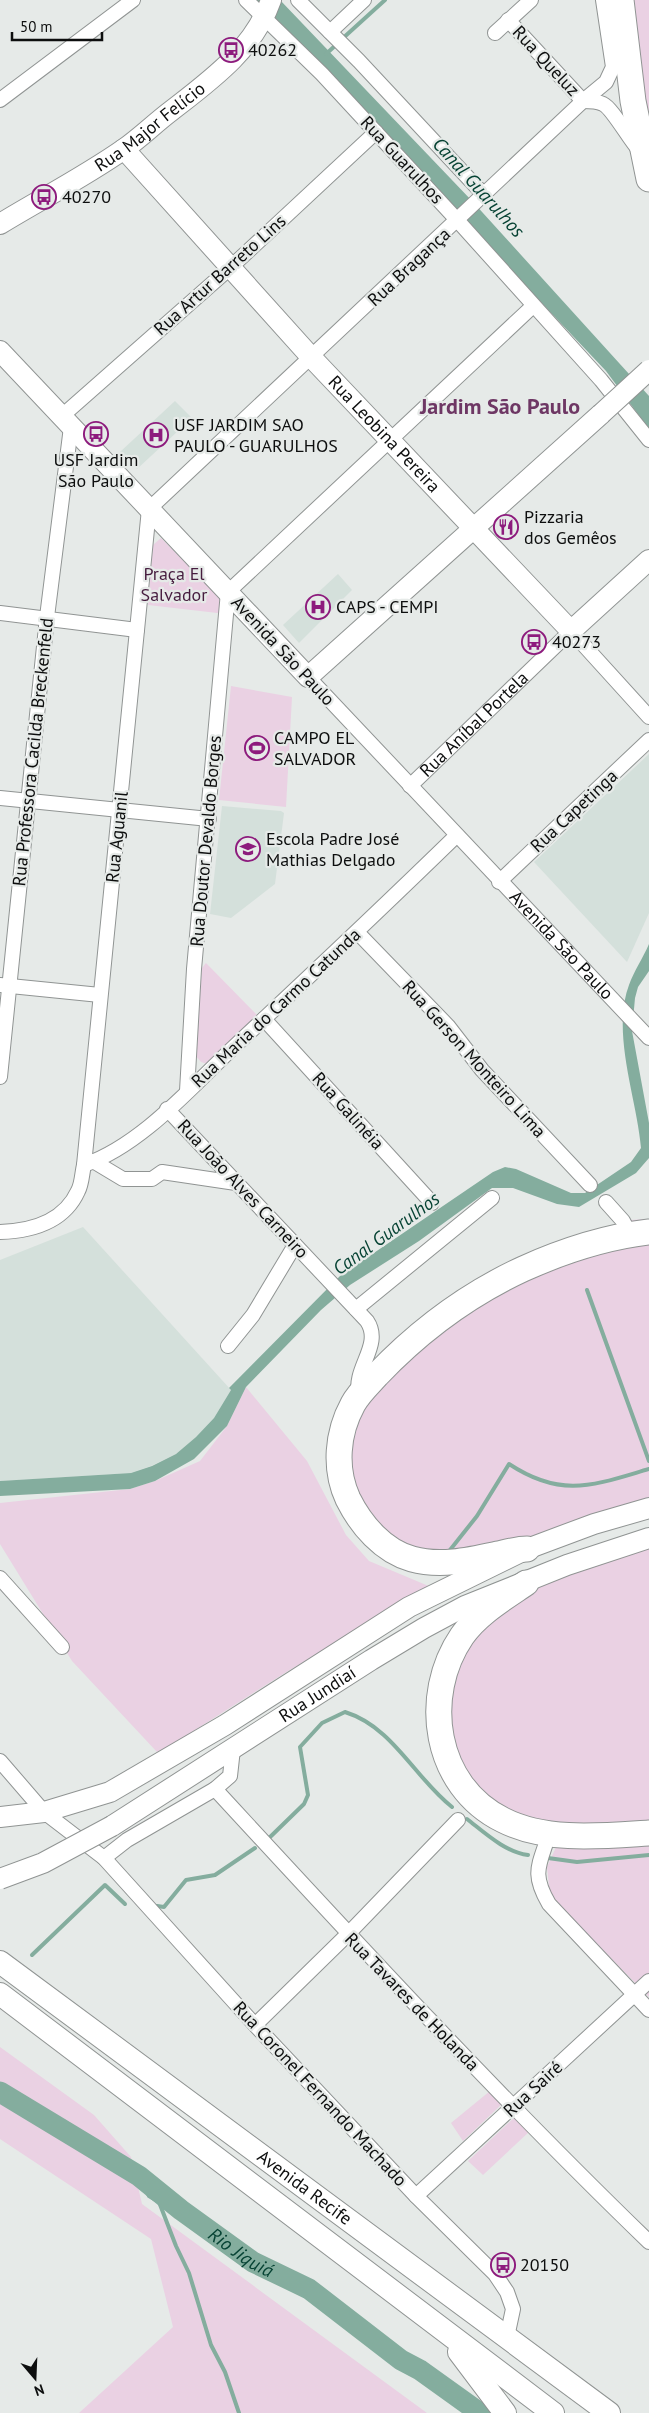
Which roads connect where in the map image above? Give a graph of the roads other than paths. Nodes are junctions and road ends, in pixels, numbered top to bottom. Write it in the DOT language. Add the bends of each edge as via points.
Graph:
graph roads {
  1 [pos="133,0"];
  2 [pos="246,0"];
  3 [pos="298,0"];
  4 [pos="364,0"];
  5 [pos="531,0"];
  6 [pos="604,0"];
  7 [pos="621,0"];
  8 [pos="267,11"];
  9 [pos="508,20"];
  10 [pos="330,32"];
  11 [pos="495,33"];
  12 [pos="0,100"];
  13 [pos="583,101"];
  14 [pos="376,132"];
  15 [pos="124,149"];
  16 [pos="642,152"];
  17 [pos="649,179"];
  18 [pos="482,199"];
  19 [pos="459,220"];
  20 [pos="0,224"];
  21 [pos="231,267"];
  22 [pos="532,306"];
  23 [pos="0,351"];
  24 [pos="311,357"];
  25 [pos="649,370"];
  26 [pos="67,422"];
  27 [pos="391,440"];
  28 [pos="649,440"];
  29 [pos="149,509"];
  30 [pos="475,529"];
  31 [pos="649,560"];
  32 [pos="228,592"];
  33 [pos="0,613"];
  34 [pos="47,617"];
  35 [pos="137,630"];
  36 [pos="571,631"];
  37 [pos="308,677"];
  38 [pos="649,717"];
  39 [pos="649,740"];
  40 [pos="410,786"];
  41 [pos="0,798"];
  42 [pos="28,801"];
  43 [pos="120,810"];
  44 [pos="209,819"];
  45 [pos="456,836"];
  46 [pos="499,882"];
  47 [pos="357,932"];
  48 [pos="5,986"];
  49 [pos="100,995"];
  50 [pos="264,1019"];
  51 [pos="648,1034"];
  52 [pos="0,1077"];
  53 [pos="187,1091"];
  54 [pos="167,1109"];
  55 [pos="88,1163"];
  56 [pos="236,1183"];
  57 [pos="590,1186"];
  58 [pos="492,1198"];
  59 [pos="606,1202"];
  60 [pos="432,1203"];
  61 [pos="0,1232"];
  62 [pos="640,1233"];
  63 [pos="295,1245"];
  64 [pos="356,1310"];
  65 [pos="228,1346"];
  66 [pos="359,1395"];
  67 [pos="649,1508"];
  68 [pos="649,1538"];
  69 [pos="527,1549"];
  70 [pos="0,1578"];
  71 [pos="526,1583"];
  72 [pos="62,1647"];
  73 [pos="232,1749"];
  74 [pos="0,1761"];
  75 [pos="215,1789"];
  76 [pos="44,1812"];
  77 [pos="0,1817"];
  78 [pos="458,1820"];
  79 [pos="649,1833"];
  80 [pos="549,1834"];
  81 [pos="104,1858"];
  82 [pos="0,1879"];
  83 [pos="348,1934"];
  84 [pos="0,1962"];
  85 [pos="649,1981"];
  86 [pos="0,1994"];
  87 [pos="635,1995"];
  88 [pos="649,2010"];
  89 [pos="255,2025"];
  90 [pos="513,2107"];
  91 [pos="416,2196"];
  92 [pos="649,2242"];
  93 [pos="437,2323"];
  94 [pos="507,2337"];
  95 [pos="505,2413"];
  96 [pos="553,2413"];
  97 [pos="609,2413"];
  1 -- 12 [label="street"];
  2 -- 8 [label="street, Rua Guarulhos"];
  3 -- 10 [label="street, Rua Guarulhos"];
  4 -- 10 [label="street"];
  5 -- 9 [label="street"];
  6 -- 13 [label="street, Rua Bragança" via="613,67 606,82"];
  7 -- 16 [label="highway" via="632,101"];
  8 -- 14 [label="street, Rua Guarulhos"];
  8 -- 15 [label="main road, Rua Major Felício" via="250,40 229,64"];
  9 -- 11 [label="street"];
  9 -- 13 [label="street, Rua Queluz"];
  10 -- 18 [label="street, Rua Guarulhos"];
  13 -- 16 [label="street" via="599,102 608,107"];
  13 -- 18 [label="street, Rua Bragança"];
  14 -- 19 [label="street, Rua Guarulhos"];
  14 -- 21 [label="street, Rua Artur Barreto Lins"];
  15 -- 20 [label="main road, Rua Major Felício"];
  15 -- 21 [label="main road, Rua Leobina Pereira"];
  16 -- 17 [label="highway"];
  18 -- 19 [label="street, Rua Bragança"];
  19 -- 22 [label="street, Rua Guarulhos"];
  19 -- 24 [label="street, Rua Bragança"];
  21 -- 24 [label="main road, Rua Leobina Pereira"];
  21 -- 26 [label="street, Rua Artur Barreto Lins"];
  22 -- 27 [label="street"];
  22 -- 28 [label="street, Rua Guarulhos" via="601,380"];
  23 -- 26 [label="main road, Avenida São Paulo"];
  24 -- 27 [label="main road, Rua Leobina Pereira"];
  24 -- 29 [label="street, Rua Bragança"];
  25 -- 30 [label="main road, bridge"];
  26 -- 29 [label="main road, Avenida São Paulo"];
  26 -- 34 [label="street, Rua Professora Cacilda Breckenfeld"];
  27 -- 30 [label="main road, Rua Leobina Pereira"];
  27 -- 32 [label="street"];
  29 -- 32 [label="main road, Avenida São Paulo"];
  29 -- 35 [label="street, Rua Aguanil"];
  30 -- 36 [label="main road, Rua Leobina Pereira"];
  30 -- 37 [label="main road"];
  31 -- 36 [label="main road, Rua Aníbal Portela"];
  32 -- 37 [label="main road, Avenida São Paulo"];
  32 -- 44 [label="street, Rua Doutor Devaldo Borges"];
  33 -- 34 [label="street"];
  34 -- 35 [label="street"];
  34 -- 42 [label="street, Rua Professora Cacilda Breckenfeld"];
  35 -- 43 [label="street, Rua Aguanil"];
  36 -- 38 [label="street, Rua Leobina Pereira"];
  36 -- 40 [label="street, Rua Aníbal Portela"];
  37 -- 40 [label="street, Avenida São Paulo"];
  39 -- 46 [label="street, Rua Capetinga"];
  40 -- 45 [label="street, Avenida São Paulo"];
  41 -- 42 [label="street"];
  42 -- 43 [label="street"];
  42 -- 48 [label="street, Rua Professora Cacilda Breckenfeld"];
  43 -- 44 [label="street"];
  43 -- 49 [label="street, Rua Aguanil"];
  44 -- 53 [label="street, Rua Doutor Devaldo Borges" via="194,968"];
  45 -- 46 [label="street, Avenida São Paulo"];
  45 -- 47 [label="street, Rua Maria do Carmo Catunda"];
  46 -- 51 [label="street, Avenida São Paulo"];
  47 -- 50 [label="street, Rua Maria do Carmo Catunda"];
  47 -- 57 [label="street, Rua Gerson Monteiro Lima" via="448,1026 482,1070"];
  48 -- 49 [label="street"];
  48 -- 52 [label="street, Rua Professora Cacilda Breckenfeld"];
  49 -- 55 [label="street, Rua Aguanil"];
  50 -- 53 [label="street, Rua Maria do Carmo Catunda"];
  50 -- 60 [label="street, Rua Galinéia"];
  53 -- 54 [label="street, Rua Maria do Carmo Catunda"];
  54 -- 55 [label="street, Rua Maria do Carmo Catunda" via="109,1154"];
  54 -- 56 [label="street, Rua João Alves Carneiro"];
  55 -- 56 [label="street" via="123,1178 152,1179 162,1172"];
  55 -- 61 [label="street, Rua Aguanil" via="79,1190 56,1217 26,1230"];
  56 -- 63 [label="street, Rua João Alves Carneiro"];
  58 -- 64 [label="street"];
  59 -- 62 [label="street" via="623,1221"];
  62 -- 66 [label="highway" via="582,1246 488,1287 409,1345"];
  63 -- 64 [label="street, Rua João Alves Carneiro"];
  63 -- 65 [label="street" via="253,1315"];
  64 -- 66 [label="street, Rua João Alves Carneiro" via="368,1321 373,1333 359,1374"];
  66 -- 69 [label="highway" via="341,1436 340,1472 351,1505 375,1537 410,1559 432,1563"];
  67 -- 69 [label="main road, Rua Jundiaí"];
  68 -- 71 [label="main road, Rua Jundiaí"];
  69 -- 76 [label="main road, Rua Jundiaí" via="409,1606 225,1725 110,1792"];
  70 -- 72 [label="street"];
  71 -- 73 [label="main road, Rua Jundiaí" via="465,1606 424,1628"];
  71 -- 80 [label="highway" via="496,1604 463,1635 444,1671 438,1722 453,1771 476,1801 502,1820"];
  73 -- 75 [label="street" via="230,1776"];
  73 -- 82 [label="main road, Rua Jundiaí, bridge" via="112,1826 43,1863"];
  74 -- 76 [label="street, Rua Coronel Fernando Machado"];
  75 -- 81 [label="street" via="127,1840"];
  75 -- 83 [label="street, Rua Tavares de Holanda"];
  76 -- 77 [label="main road, Rua Jundiaí"];
  76 -- 81 [label="street, Rua Coronel Fernando Machado"];
  78 -- 83 [label="street"];
  79 -- 80 [label="highway"];
  80 -- 87 [label="street" via="537,1880 540,1888 549,1904"];
  81 -- 89 [label="street, Rua Coronel Fernando Machado"];
  83 -- 89 [label="street"];
  83 -- 90 [label="street, Rua Tavares de Holanda"];
  84 -- 94 [label="main road, Avenida Recife"];
  85 -- 87 [label="street, Rua Sairé"];
  86 -- 93 [label="main road, Avenida Recife"];
  87 -- 88 [label="street"];
  87 -- 90 [label="street, Rua Sairé"];
  89 -- 91 [label="street, Rua Coronel Fernando Machado"];
  90 -- 91 [label="street, Rua Sairé"];
  90 -- 92 [label="street, Rua Tavares de Holanda"];
  91 -- 94 [label="street, Rua Coronel Fernando Machado" via="495,2274 507,2292 513,2308"];
  93 -- 95 [label="main road"];
  93 -- 96 [label="main road, Avenida Recife"];
  94 -- 97 [label="main road, Avenida Recife"];
}
